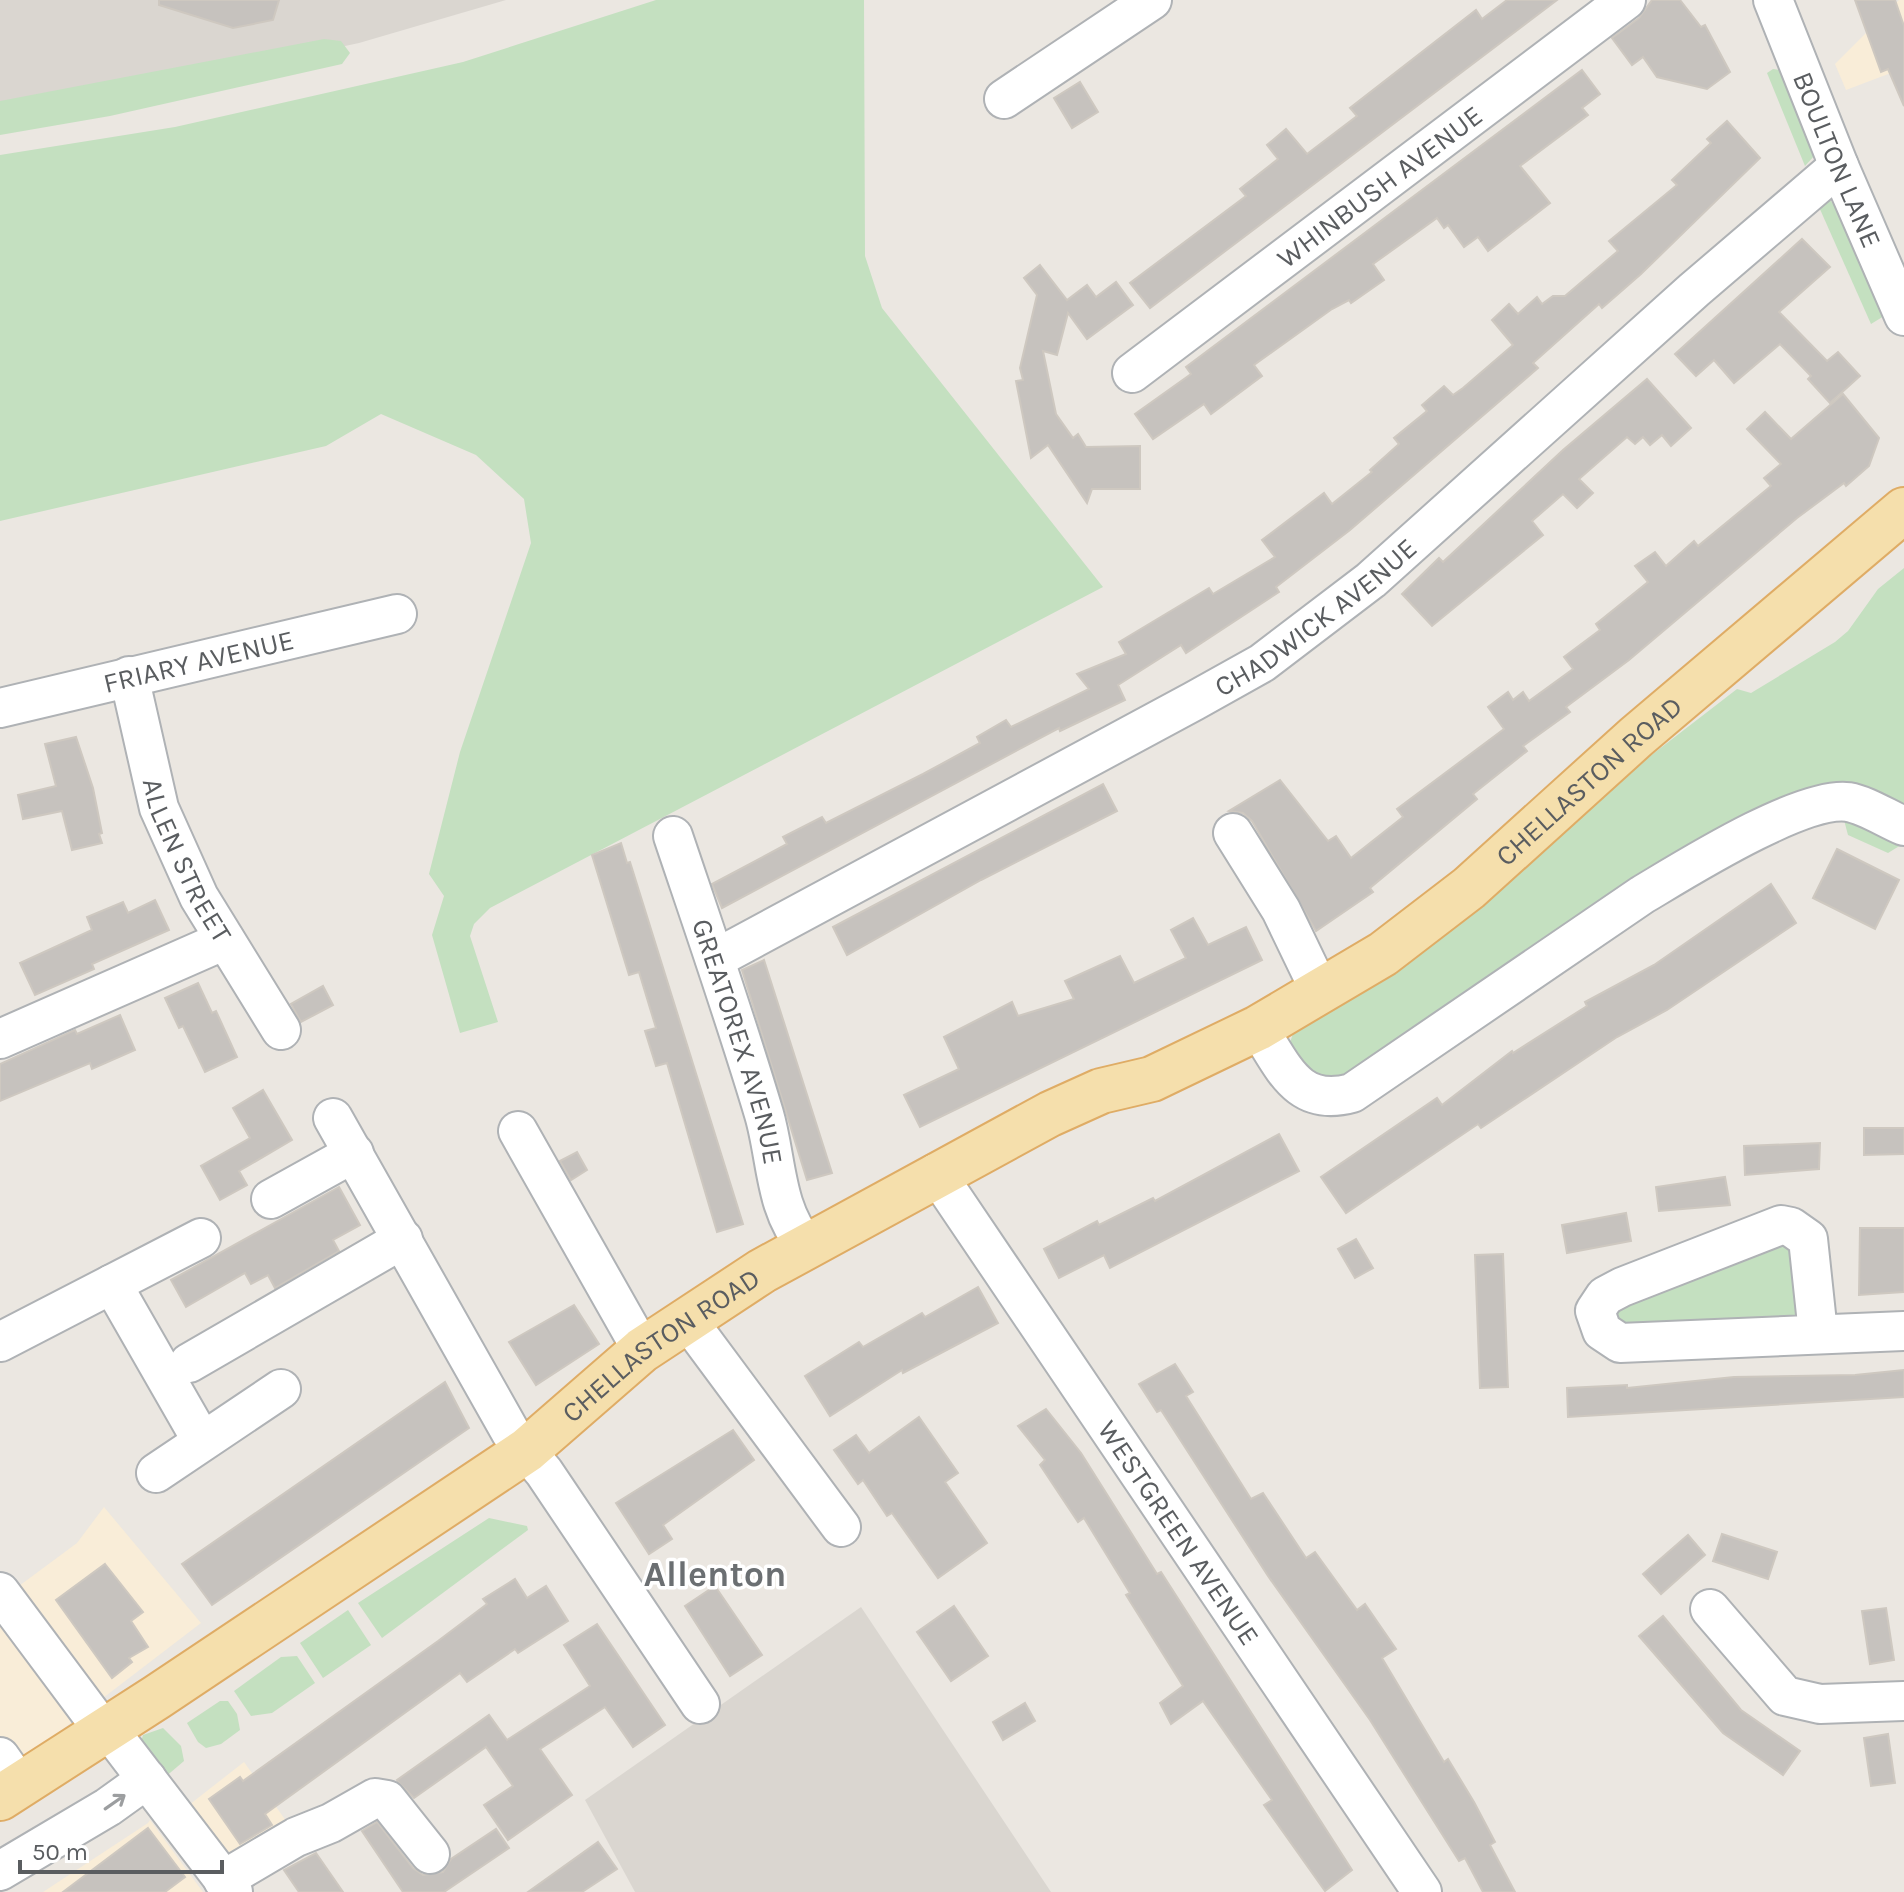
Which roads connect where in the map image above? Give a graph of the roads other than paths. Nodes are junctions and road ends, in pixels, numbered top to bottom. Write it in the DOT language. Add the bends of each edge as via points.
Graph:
graph roads {
  1 [pos="1152,0"];
  2 [pos="1626,0"];
  3 [pos="1773,0"];
  4 [pos="1004,99"];
  5 [pos="1839,166"];
  6 [pos="1904,316"];
  7 [pos="1132,373"];
  8 [pos="1904,510"];
  9 [pos="397,614"];
  10 [pos="129,676"];
  11 [pos="0,708"];
  12 [pos="1904,826"];
  13 [pos="1233,833"];
  14 [pos="673,836"];
  15 [pos="225,940"];
  16 [pos="715,959"];
  17 [pos="1320,991"];
  18 [pos="1258,1028"];
  19 [pos="281,1030"];
  20 [pos="0,1039"];
  21 [pos="333,1118"];
  22 [pos="518,1131"];
  23 [pos="354,1153"];
  24 [pos="936,1173"];
  25 [pos="271,1199"];
  26 [pos="201,1238"];
  27 [pos="403,1239"];
  28 [pos="806,1245"];
  29 [pos="112,1284"];
  30 [pos="686,1318"];
  31 [pos="1904,1331"];
  32 [pos="1818,1333"];
  33 [pos="0,1342"];
  34 [pos="642,1350"];
  35 [pos="189,1363"];
  36 [pos="281,1389"];
  37 [pos="202,1441"];
  38 [pos="527,1450"];
  39 [pos="156,1473"];
  40 [pos="841,1527"];
  41 [pos="0,1592"];
  42 [pos="1710,1609"];
  43 [pos="1904,1701"];
  44 [pos="700,1704"];
  45 [pos="103,1730"];
  46 [pos="147,1779"];
  47 [pos="6,1780"];
  48 [pos="430,1854"];
  49 [pos="0,1871"];
  50 [pos="228,1886"];
  51 [pos="1408,1887"];
  1 -- 4 [label="street"];
  2 -- 7 [label="street, WHINBUSH AVENUE"];
  3 -- 5 [label="street, BOULTON LANE"];
  5 -- 6 [label="street, BOULTON LANE"];
  5 -- 16 [label="street, CHADWICK AVENUE" via="1371,580 1294,640 1194,701"];
  8 -- 17 [label="main road, CHELLASTON ROAD" via="1636,737 1469,888 1383,954"];
  9 -- 10 [label="street, FRIARY AVENUE"];
  10 -- 11 [label="street, FRIARY AVENUE"];
  10 -- 15 [label="street, ALLEN STREET" via="159,808 199,897"];
  12 -- 18 [label="street" via="1849,802 1815,806 1783,819 1642,895 1352,1093 1334,1098 1301,1088"];
  13 -- 17 [label="street" via="1281,910"];
  14 -- 16 [label="street, GREATOREX AVENUE"];
  15 -- 19 [label="street, ALLEN STREET"];
  15 -- 20 [label="street"];
  16 -- 28 [label="street, GREATOREX AVENUE" via="765,1117 780,1193 792,1229"];
  17 -- 18 [label="main road, CHELLASTON ROAD"];
  18 -- 24 [label="main road, CHELLASTON ROAD" via="1152,1079 1101,1091"];
  21 -- 23 [label="street"];
  22 -- 34 [label="street"];
  23 -- 25 [label="street"];
  23 -- 27 [label="street"];
  24 -- 28 [label="main road, CHELLASTON ROAD"];
  24 -- 51 [label="street, WESTGREEN AVENUE"];
  26 -- 29 [label="street"];
  27 -- 35 [label="street"];
  27 -- 38 [label="street" via="511,1433"];
  28 -- 30 [label="main road, CHELLASTON ROAD"];
  29 -- 33 [label="street"];
  29 -- 37 [label="street"];
  30 -- 34 [label="main road, CHELLASTON ROAD"];
  30 -- 40 [label="street"];
  31 -- 32 [label="street"];
  32 -- 32 [label="street" via="1620,1343 1602,1331 1595,1311 1605,1296 1622,1287 1781,1225 1808,1239"];
  34 -- 38 [label="main road, CHELLASTON ROAD"];
  36 -- 37 [label="street"];
  37 -- 39 [label="street"];
  38 -- 44 [label="street"];
  38 -- 45 [label="main road, CHELLASTON ROAD"];
  41 -- 45 [label="street"];
  42 -- 43 [label="street" via="1785,1696 1820,1704"];
  45 -- 46 [label="street"];
  45 -- 47 [label="main road, CHELLASTON ROAD"];
  49 -- 46 [label="street, one-way"];
  46 -- 50 [label="street"];
  48 -- 50 [label="street" via="387,1800 375,1798 296,1837"];
}
